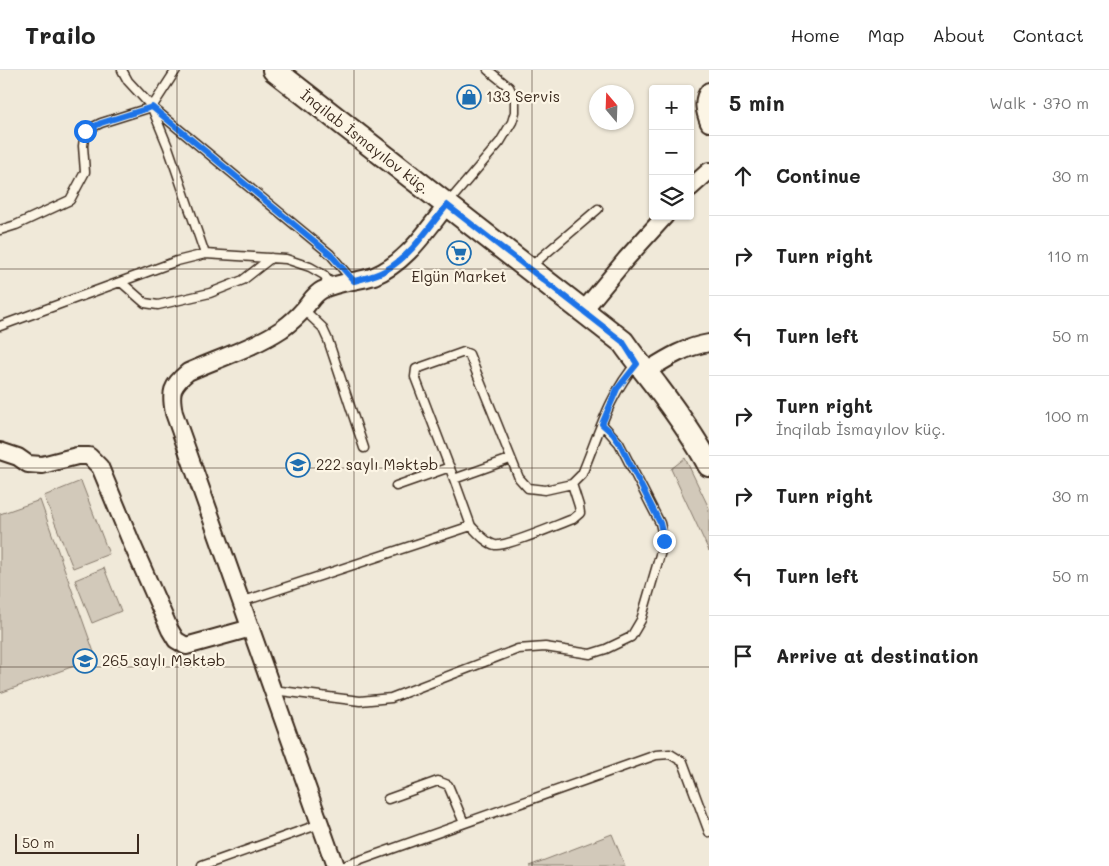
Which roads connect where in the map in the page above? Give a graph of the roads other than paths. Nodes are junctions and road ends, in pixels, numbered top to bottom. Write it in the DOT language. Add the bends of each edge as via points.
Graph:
graph roads {
  1 [pos="122,70"];
  2 [pos="176,70"];
  3 [pos="274,70"];
  4 [pos="488,70"];
  5 [pos="709,91"];
  6 [pos="152,107"];
  7 [pos="709,123"];
  8 [pos="709,171"];
  9 [pos="694,184"];
  10 [pos="447,205"];
  11 [pos="598,209"];
  12 [pos="661,220"];
  13 [pos="0,230"];
  14 [pos="206,254"];
  15 [pos="272,258"];
  16 [pos="529,268"];
  17 [pos="354,281"];
  18 [pos="121,282"];
  19 [pos="331,285"];
  20 [pos="304,310"];
  21 [pos="583,311"];
  22 [pos="0,326"];
  23 [pos="709,343"];
  24 [pos="641,368"];
  25 [pos="602,424"];
  26 [pos="364,448"];
  27 [pos="0,451"];
  28 [pos="510,459"];
  29 [pos="709,465"];
  30 [pos="450,466"];
  31 [pos="454,479"];
  32 [pos="572,484"];
  33 [pos="396,486"];
  34 [pos="471,526"];
  35 [pos="241,602"];
  36 [pos="250,628"];
  37 [pos="272,690"];
  38 [pos="388,799"];
  39 [pos="464,823"];
  40 [pos="320,824"];
  41 [pos="709,832"];
  42 [pos="202,866"];
  43 [pos="335,866"];
  44 [pos="344,866"];
  1 -- 6 [label="lane"];
  2 -- 6 [label="lane"];
  3 -- 10 [label="main road, İnqilab İsmayılov küç."];
  4 -- 10 [label="lane" via="509,87 515,100 512,122 500,142"];
  5 -- 7 [label="street" via="704,109"];
  6 -- 13 [label="lane" via="85,131 85,172 70,200"];
  6 -- 14 [label="lane"];
  6 -- 17 [label="lane" via="330,254"];
  8 -- 9 [label="street"];
  10 -- 16 [label="main road, İnqilab İsmayılov küç."];
  10 -- 17 [label="street" via="400,260 387,270"];
  11 -- 16 [label="lane"];
  12 -- 21 [label="street"];
  14 -- 15 [label="lane"];
  14 -- 18 [label="lane"];
  15 -- 18 [label="lane" via="243,280 210,293 158,305 145,303"];
  15 -- 19 [label="lane" via="310,267 324,275"];
  16 -- 21 [label="main road, İnqilab İsmayılov küç."];
  17 -- 19 [label="street"];
  18 -- 22 [label="lane"];
  19 -- 20 [label="street" via="320,291"];
  20 -- 26 [label="lane" via="322,327 328,340"];
  20 -- 35 [label="street" via="269,337 188,372 177,381 171,396 174,413"];
  21 -- 24 [label="main road, İnqilab İsmayılov küç." via="623,342"];
  23 -- 24 [label="street" via="674,353"];
  24 -- 25 [label="lane" via="617,389"];
  24 -- 29 [label="main road, İnqilab İsmayılov küç." via="664,396"];
  25 -- 32 [label="lane" via="582,474"];
  25 -- 37 [label="lane" via="620,444 660,523 664,541 641,620 631,636 590,654 545,647 518,649 391,698 360,700"];
  27 -- 36 [label="street" via="28,464 42,465 89,456 100,467 135,553 176,640 186,646"];
  28 -- 30 [label="lane" via="470,354 464,352 416,369 415,377"];
  28 -- 31 [label="lane"];
  28 -- 32 [label="lane" via="528,488 545,490"];
  30 -- 31 [label="lane"];
  30 -- 33 [label="lane"];
  31 -- 34 [label="lane"];
  32 -- 34 [label="lane" via="580,506 580,513 573,519 497,546"];
  34 -- 35 [label="lane"];
  35 -- 36 [label="street"];
  36 -- 37 [label="street"];
  37 -- 40 [label="street"];
  38 -- 39 [label="lane" via="438,781 448,785"];
  39 -- 41 [label="lane" via="656,754 670,754 683,762"];
  39 -- 44 [label="lane"];
  40 -- 42 [label="lane"];
  40 -- 43 [label="street"];
}
